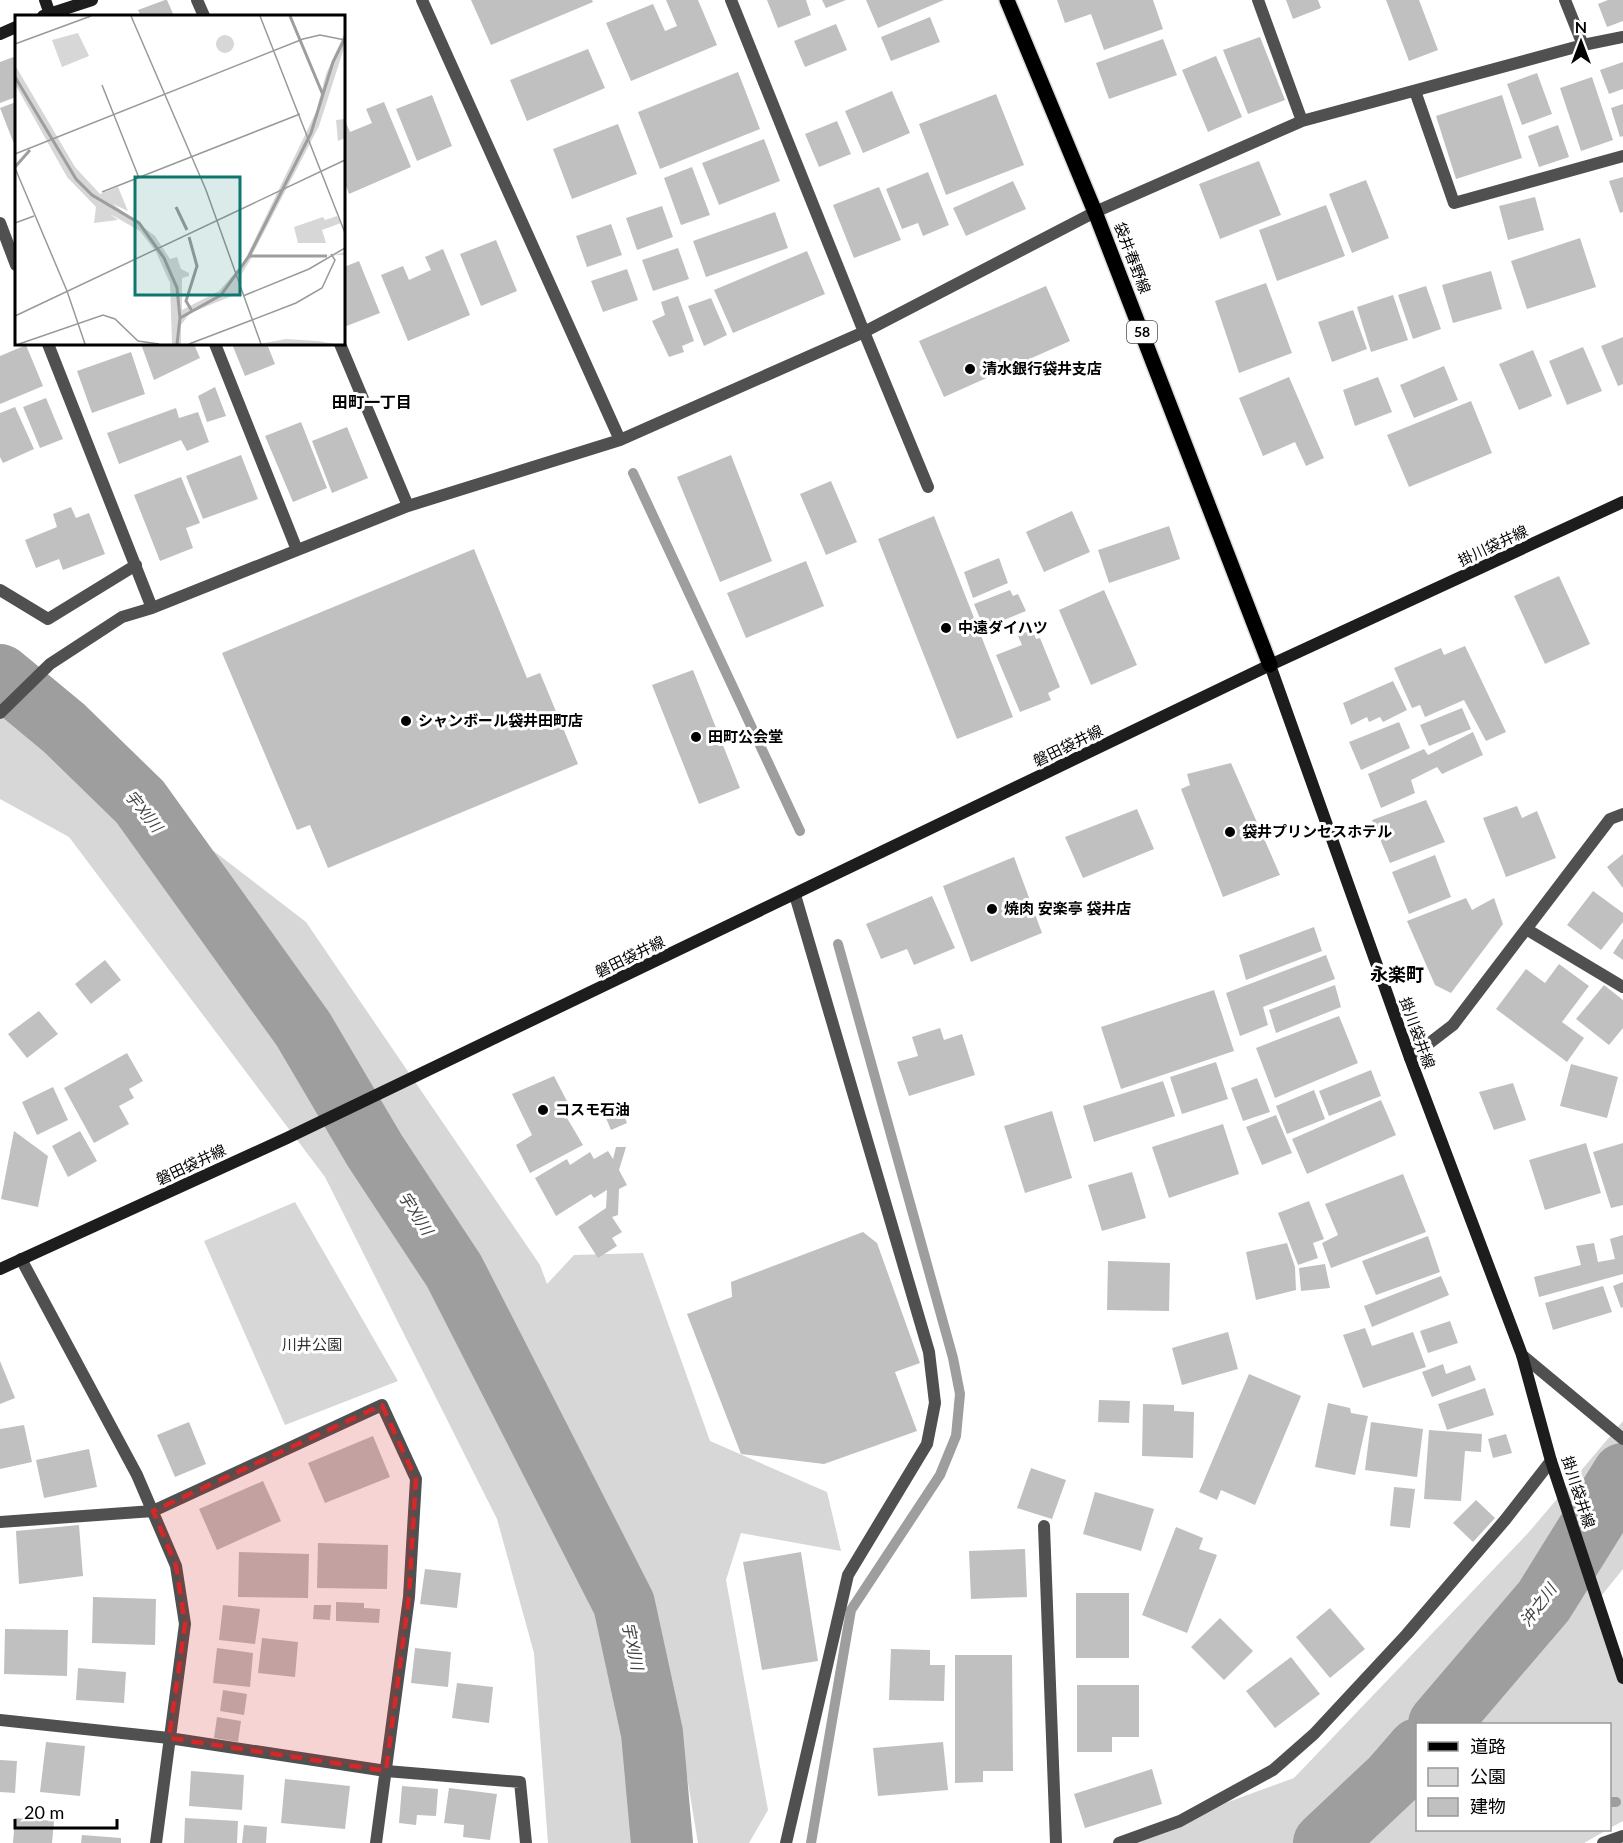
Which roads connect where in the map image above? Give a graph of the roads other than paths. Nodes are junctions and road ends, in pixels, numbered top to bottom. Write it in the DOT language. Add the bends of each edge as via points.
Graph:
graph roads {
  1 [pos="45,0"];
  2 [pos="92,0"];
  3 [pos="197,0"];
  4 [pos="423,0"];
  5 [pos="731,0"];
  6 [pos="1007,0"];
  7 [pos="1258,0"];
  8 [pos="1565,0"];
  9 [pos="47,15"];
  10 [pos="204,15"];
  11 [pos="15,27"];
  12 [pos="0,34"];
  13 [pos="1623,37"];
  14 [pos="1583,45"];
  15 [pos="1414,91"];
  16 [pos="1302,121"];
  17 [pos="1623,156"];
  18 [pos="1095,212"];
  19 [pos="0,223"];
  20 [pos="15,262"];
  21 [pos="864,332"];
  22 [pos="48,345"];
  23 [pos="215,345"];
  24 [pos="340,345"];
  25 [pos="620,440"];
  26 [pos="928,487"];
  27 [pos="1623,502"];
  28 [pos="408,506"];
  29 [pos="297,550"];
  30 [pos="136,565"];
  31 [pos="0,590"];
  32 [pos="153,608"];
  33 [pos="1270,665"];
  34 [pos="0,713"];
  35 [pos="1623,814"];
  36 [pos="795,895"];
  37 [pos="1526,929"];
  38 [pos="1623,987"];
  39 [pos="1410,1058"];
  40 [pos="21,1259"];
  41 [pos="0,1269"];
  42 [pos="1521,1355"];
  43 [pos="1623,1439"];
  44 [pos="1553,1467"];
  45 [pos="153,1511"];
  46 [pos="0,1521"];
  47 [pos="1044,1526"];
  48 [pos="1623,1678"];
  49 [pos="0,1720"];
  50 [pos="169,1738"];
  51 [pos="386,1771"];
  52 [pos="1623,1836"];
  53 [pos="156,1843"];
  54 [pos="376,1843"];
  55 [pos="526,1843"];
  56 [pos="786,1843"];
  57 [pos="1056,1843"];
  58 [pos="1119,1843"];
  59 [pos="1604,1843"];
  1 -- 9 [label="main road"];
  2 -- 9 [label="main road"];
  3 -- 10 [label="street"];
  4 -- 25 [label="street"];
  5 -- 21 [label="street"];
  6 -- 18 [label="main road, 袋井春野線 / 58"];
  7 -- 16 [label="street"];
  8 -- 14 [label="street"];
  11 -- 12 [label="main road"];
  13 -- 14 [label="street"];
  14 -- 15 [label="street"];
  15 -- 16 [label="street"];
  15 -- 17 [label="street" via="1454,203"];
  16 -- 18 [label="street"];
  18 -- 21 [label="street"];
  18 -- 33 [label="main road, 袋井春野線 / 58"];
  19 -- 20 [label="street"];
  21 -- 25 [label="street"];
  21 -- 26 [label="street"];
  22 -- 30 [label="street"];
  23 -- 29 [label="street"];
  24 -- 28 [label="street"];
  25 -- 28 [label="street"];
  27 -- 33 [label="main road, 掛川袋井線"];
  28 -- 29 [label="street"];
  29 -- 32 [label="street"];
  30 -- 31 [label="street" via="48,619"];
  30 -- 32 [label="street"];
  32 -- 34 [label="street" via="122,617 50,664"];
  33 -- 36 [label="main road, 磐田袋井線"];
  33 -- 39 [label="main road, 掛川袋井線"];
  35 -- 37 [label="street" via="1610,819"];
  36 -- 40 [label="main road, 磐田袋井線" via="287,1138"];
  36 -- 56 [label="street" via="929,1352 935,1403 927,1444 848,1575"];
  37 -- 38 [label="street"];
  37 -- 39 [label="street" via="1454,1025"];
  39 -- 42 [label="main road, 掛川袋井線"];
  40 -- 41 [label="main road, 磐田袋井線"];
  40 -- 45 [label="street" via="132,1464"];
  42 -- 43 [label="street"];
  42 -- 44 [label="main road, 掛川袋井線"];
  44 -- 48 [label="main road, 掛川袋井線"];
  44 -- 58 [label="street" via="1407,1634 1306,1741 1273,1770 1180,1821"];
  45 -- 46 [label="street"];
  45 -- 50 [label="street" via="176,1566 185,1624"];
  45 -- 51 [label="street" via="382,1405 416,1479 409,1597"];
  47 -- 57 [label="street"];
  49 -- 50 [label="street"];
  50 -- 51 [label="street"];
  50 -- 53 [label="street"];
  51 -- 54 [label="street"];
  51 -- 55 [label="street" via="520,1782"];
  52 -- 59 [label="street"];
}
